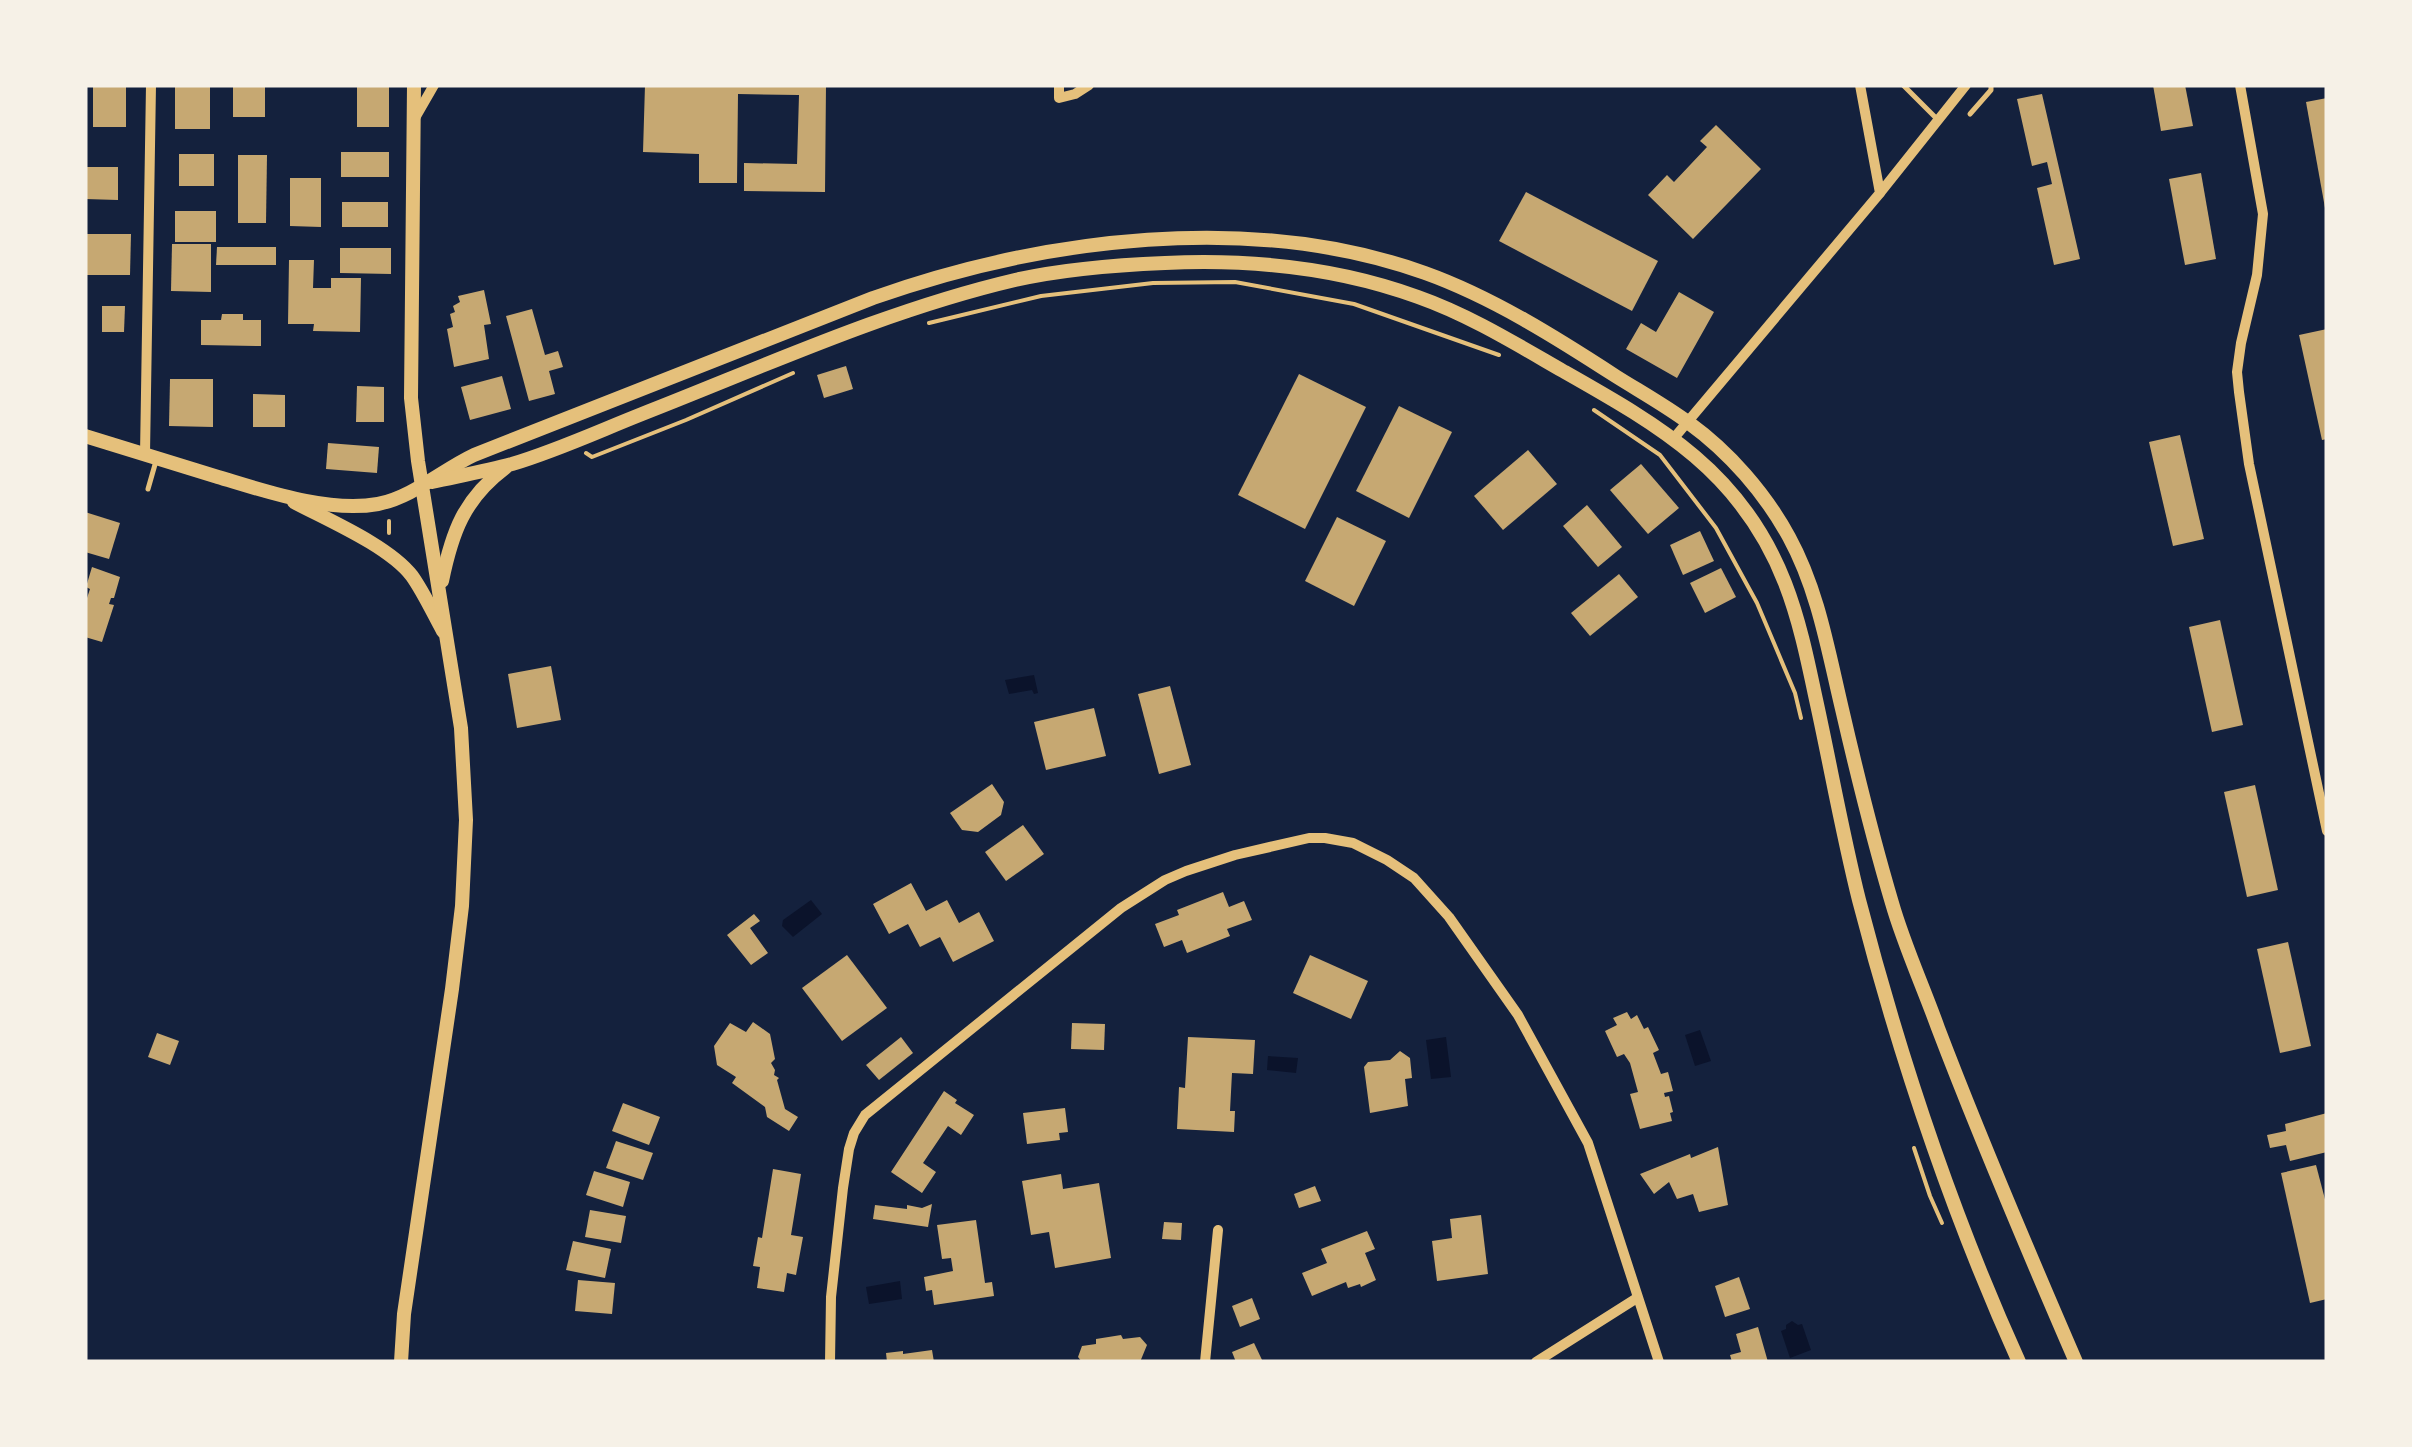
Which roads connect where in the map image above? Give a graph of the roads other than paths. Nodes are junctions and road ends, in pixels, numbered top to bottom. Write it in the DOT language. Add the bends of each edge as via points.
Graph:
graph roads {
  1 [pos="151,85"];
  2 [pos="414,85"];
  3 [pos="434,85"];
  4 [pos="1059,85"];
  5 [pos="1089,85"];
  6 [pos="1860,85"];
  7 [pos="1902,85"];
  8 [pos="1966,85"];
  9 [pos="1991,85"];
  10 [pos="2240,85"];
  11 [pos="1970,114"];
  12 [pos="415,119"];
  13 [pos="1938,120"];
  14 [pos="1880,193"];
  15 [pos="1688,422"];
  16 [pos="85,436"];
  17 [pos="1674,438"];
  18 [pos="151,456"];
  19 [pos="511,464"];
  20 [pos="422,484"];
  21 [pos="148,490"];
  22 [pos="280,494"];
  23 [pos="440,592"];
  24 [pos="448,640"];
  25 [pos="2327,831"];
  26 [pos="1218,1230"];
  27 [pos="1637,1298"];
  28 [pos="401,1362"];
  29 [pos="830,1362"];
  30 [pos="1205,1362"];
  31 [pos="1536,1362"];
  32 [pos="1659,1362"];
  33 [pos="2020,1362"];
  34 [pos="2076,1362"];
  1 -- 18 [label="street"];
  2 -- 12 [label="street"];
  3 -- 12 [label="street"];
  4 -- 5 [label="street" via="1059,98"];
  6 -- 14 [label="street"];
  7 -- 13 [label="lane"];
  8 -- 13 [label="street"];
  9 -- 11 [label="lane"];
  10 -- 25 [label="street" via="2263,214 2238,392"];
  12 -- 20 [label="street" via="411,398"];
  13 -- 14 [label="street"];
  14 -- 15 [label="street"];
  15 -- 17 [label="street"];
  15 -- 20 [label="street" via="1544,332 1427,274 1297,244 1154,241 1012,259 901,288 474,456"];
  15 -- 34 [label="street" via="1752,484 1804,570 1894,908 1980,1138"];
  16 -- 18 [label="street"];
  17 -- 19 [label="street" via="1428,300 1313,269 1204,261 1083,269 982,288"];
  17 -- 33 [label="street" via="1746,510 1785,583 1887,1002 1936,1155"];
  18 -- 21 [label="lane"];
  18 -- 22 [label="street"];
  19 -- 20 [label="street"];
  19 -- 23 [label="street" via="477,492 461,518"];
  20 -- 22 [label="street" via="368,505"];
  20 -- 23 [label="street"];
  22 -- 24 [label="street" via="398,562"];
  23 -- 24 [label="street"];
  24 -- 28 [label="street" via="463,747 465,862"];
  26 -- 30 [label="street"];
  27 -- 29 [label="street" via="1588,1143 1518,1016 1468,944 1401,869 1353,844 1309,838 1186,871 1144,892 865,1115 848,1149"];
  27 -- 31 [label="street"];
  27 -- 32 [label="street"];
}
